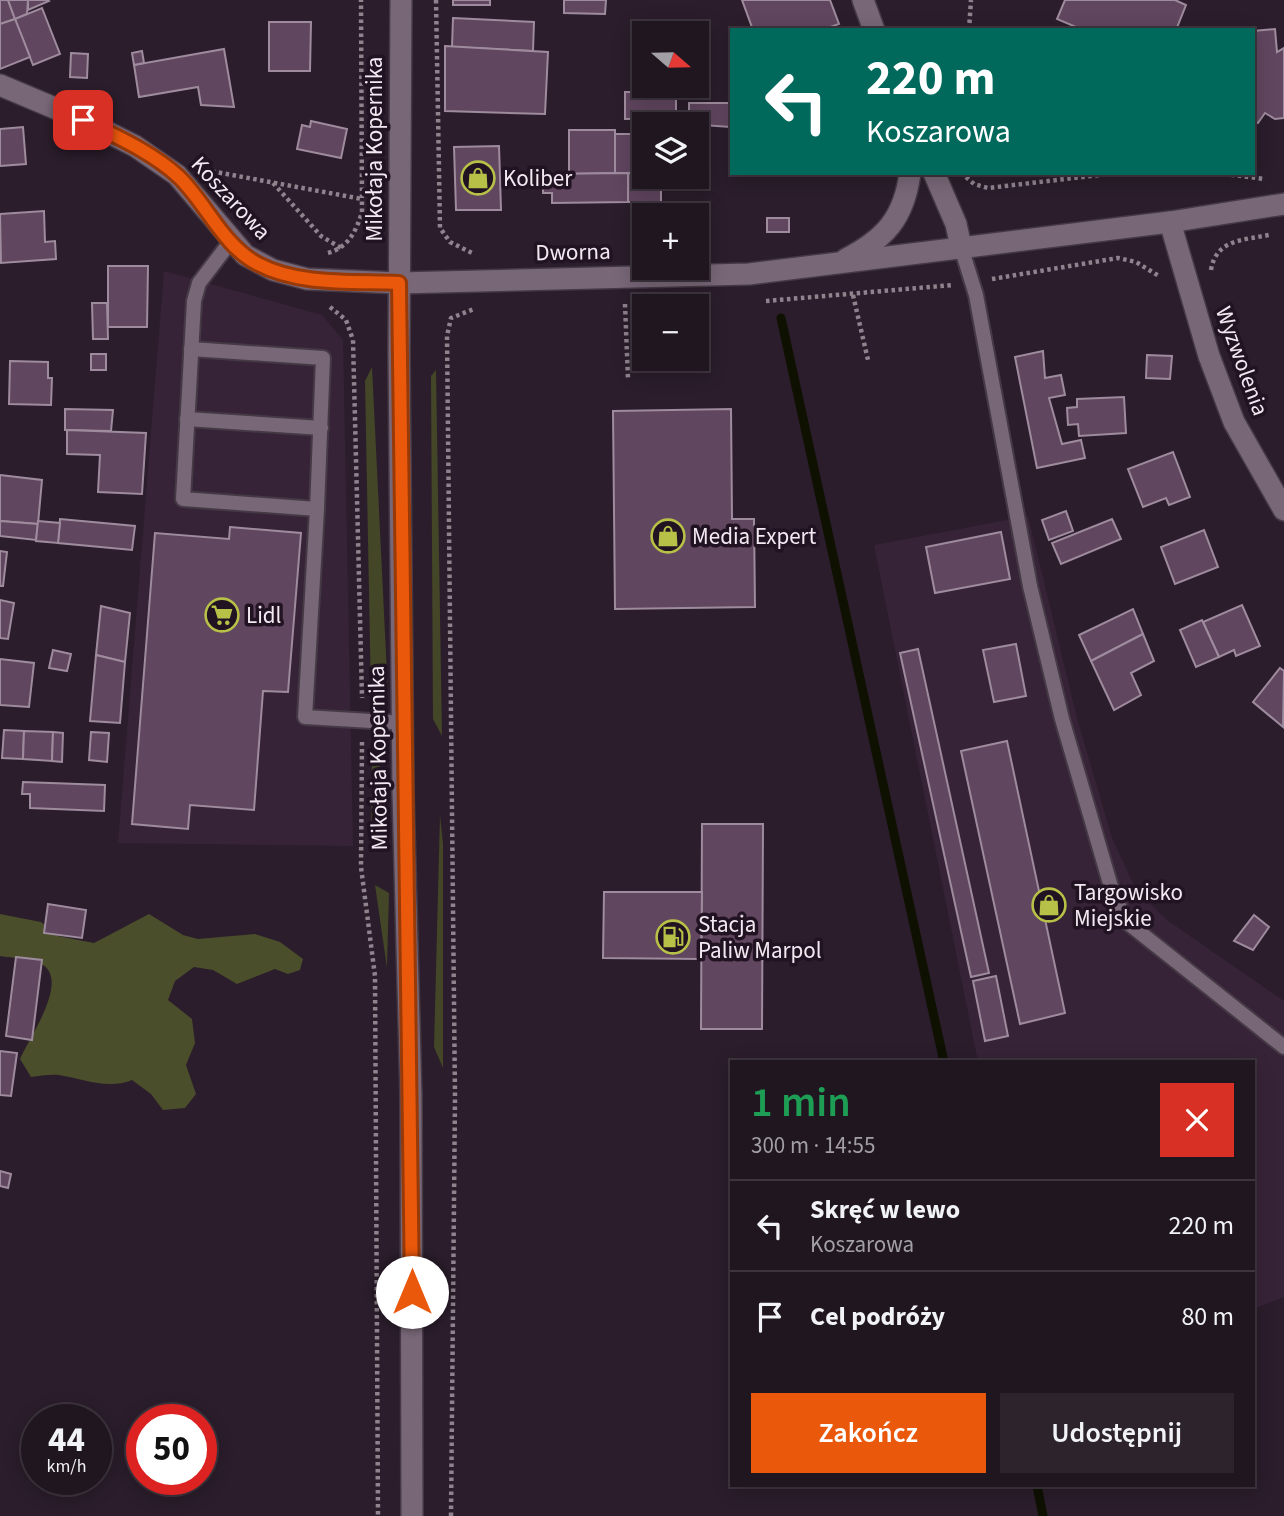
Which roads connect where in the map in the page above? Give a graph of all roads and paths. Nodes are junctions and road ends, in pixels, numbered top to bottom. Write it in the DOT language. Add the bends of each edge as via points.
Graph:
graph roads {
  1 [pos="361,0"];
  2 [pos="401,0"];
  3 [pos="436,0"];
  4 [pos="863,0"];
  5 [pos="971,0"];
  6 [pos="873,28"];
  7 [pos="969,28"];
  8 [pos="0,85"];
  9 [pos="909,175"];
  10 [pos="935,175"];
  11 [pos="966,175"];
  12 [pos="1100,175"];
  13 [pos="1241,175"];
  14 [pos="206,176"];
  15 [pos="1276,178"];
  16 [pos="272,182"];
  17 [pos="362,199"];
  18 [pos="1284,204"];
  19 [pos="1170,222"];
  20 [pos="1270,235"];
  21 [pos="231,241"];
  22 [pos="961,247"];
  23 [pos="341,248"];
  24 [pos="324,254"];
  25 [pos="478,254"];
  26 [pos="832,265"];
  27 [pos="1211,273"];
  28 [pos="1164,280"];
  29 [pos="399,283"];
  30 [pos="972,283"];
  31 [pos="853,295"];
  32 [pos="764,301"];
  33 [pos="611,304"];
  34 [pos="625,304"];
  35 [pos="632,304"];
  36 [pos="327,305"];
  37 [pos="486,309"];
  38 [pos="191,349"];
  39 [pos="868,360"];
  40 [pos="628,379"];
  41 [pos="187,419"];
  42 [pos="321,428"];
  43 [pos="317,509"];
  44 [pos="1284,510"];
  45 [pos="362,720"];
  46 [pos="404,723"];
  47 [pos="1284,1047"];
  48 [pos="378,1516"];
  49 [pos="412,1516"];
  50 [pos="451,1516"];
  1 -- 17 [label="path"];
  2 -- 29 [label="street, Mikołaja Kopernika"];
  3 -- 25 [label="path" via="440,228 450,242"];
  4 -- 6 [label="street"];
  5 -- 7 [label="path"];
  8 -- 21 [label="street, Koszarowa" via="83,120 159,162 198,197"];
  9 -- 26 [label="street, Dworna" via="891,227 863,250"];
  10 -- 22 [label="street"];
  11 -- 12 [label="path" via="974,184 988,188"];
  13 -- 15 [label="path"];
  14 -- 16 [label="path" via="200,169"];
  16 -- 17 [label="path"];
  16 -- 23 [label="path" via="321,236"];
  17 -- 23 [label="path" via="356,232"];
  18 -- 19 [label="street, Dworna"];
  19 -- 22 [label="street, Dworna"];
  19 -- 44 [label="street, Wyzwolenia" via="1209,356 1234,422"];
  20 -- 27 [label="path" via="1230,242 1219,249"];
  21 -- 29 [label="street, Koszarowa" via="257,263 288,275"];
  21 -- 38 [label="lane" via="199,283"];
  22 -- 26 [label="street, Dworna"];
  22 -- 30 [label="lane"];
  23 -- 24 [label="path"];
  26 -- 29 [label="street, Dworna" via="749,274"];
  28 -- 30 [label="path" via="1136,262 1118,258"];
  29 -- 46 [label="street, Mikołaja Kopernika"];
  30 -- 31 [label="path"];
  30 -- 47 [label="lane" via="1030,586 1062,719 1114,897 1128,923"];
  31 -- 32 [label="path"];
  31 -- 39 [label="path"];
  33 -- 34 [label="path"];
  34 -- 35 [label="path"];
  34 -- 40 [label="path"];
  36 -- 45 [label="path" via="346,320 353,340"];
  37 -- 50 [label="path" via="451,318 447,336 455,1097"];
  38 -- 41 [label="lane"];
  38 -- 42 [label="lane" via="323,358"];
  41 -- 42 [label="lane"];
  41 -- 43 [label="lane" via="183,499"];
  42 -- 43 [label="lane"];
  43 -- 45 [label="lane" via="305,717"];
  45 -- 46 [label="lane"];
  45 -- 48 [label="path" via="361,867 375,976"];
  46 -- 49 [label="street, Mikołaja Kopernika"];
}
